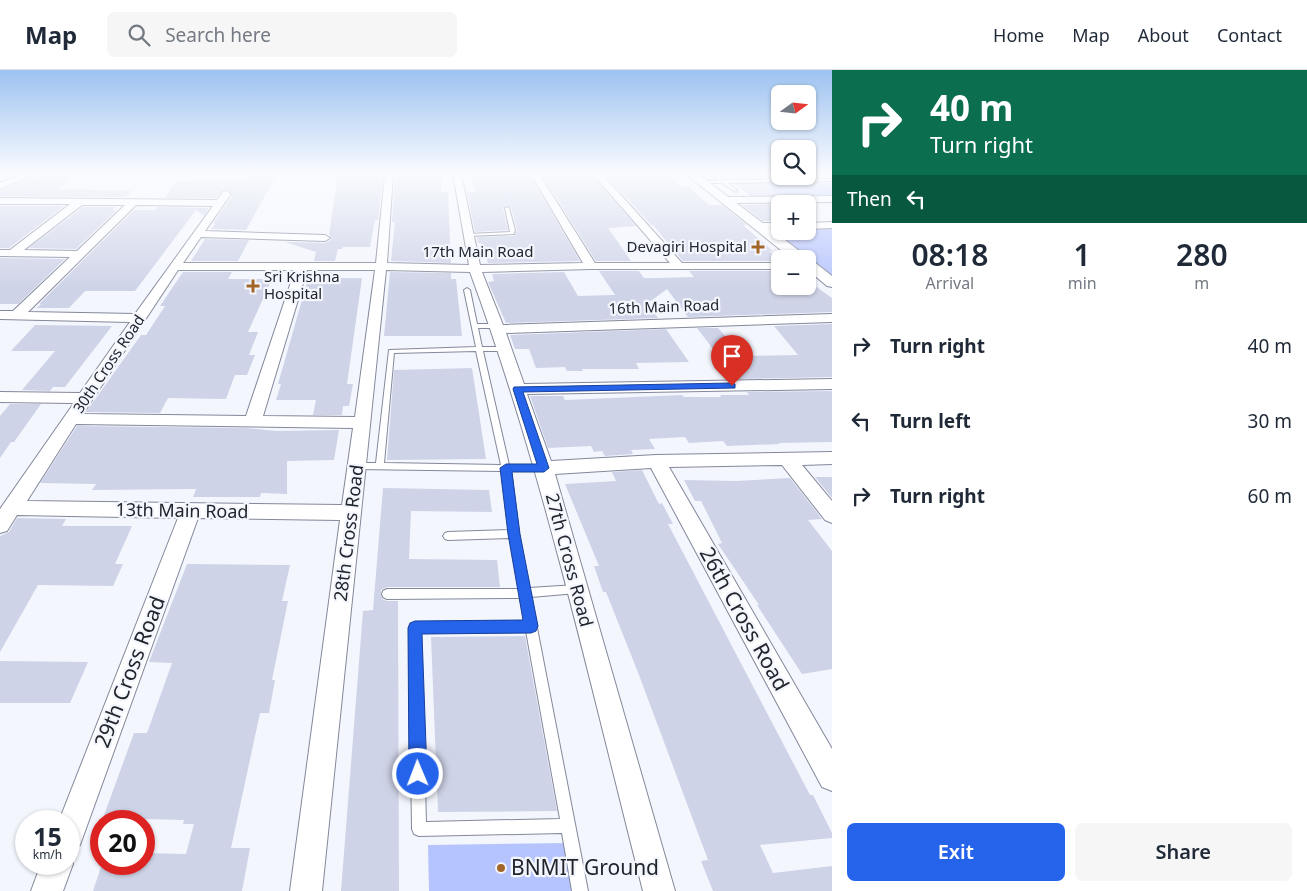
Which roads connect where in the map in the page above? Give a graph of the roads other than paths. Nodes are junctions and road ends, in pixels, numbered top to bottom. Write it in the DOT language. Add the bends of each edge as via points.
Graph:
graph roads {
  1 [pos="66,212"];
  2 [pos="123,212"];
  3 [pos="212,212"];
  4 [pos="386,212"];
  5 [pos="464,212"];
  6 [pos="508,212"];
  7 [pos="558,212"];
  8 [pos="631,212"];
  9 [pos="741,212"];
  10 [pos="832,225"];
  11 [pos="760,226"];
  12 [pos="771,226"];
  13 [pos="816,226"];
  14 [pos="198,234"];
  15 [pos="468,235"];
  16 [pos="325,238"];
  17 [pos="789,250"];
  18 [pos="0,253"];
  19 [pos="13,253"];
  20 [pos="81,254"];
  21 [pos="302,266"];
  22 [pos="381,266"];
  23 [pos="591,266"];
  24 [pos="678,266"];
  25 [pos="771,266"];
  26 [pos="175,267"];
  27 [pos="475,270"];
  28 [pos="816,271"];
  29 [pos="832,283"];
  30 [pos="467,290"];
  31 [pos="0,315"];
  32 [pos="16,316"];
  33 [pos="139,318"];
  34 [pos="832,318"];
  35 [pos="474,326"];
  36 [pos="497,328"];
  37 [pos="478,349"];
  38 [pos="504,349"];
  39 [pos="832,384"];
  40 [pos="518,389"];
  41 [pos="0,397"];
  42 [pos="86,398"];
  43 [pos="72,419"];
  44 [pos="253,421"];
  45 [pos="362,423"];
  46 [pos="832,458"];
  47 [pos="788,459"];
  48 [pos="656,461"];
  49 [pos="356,466"];
  50 [pos="380,466"];
  51 [pos="506,468"];
  52 [pos="544,468"];
  53 [pos="12,508"];
  54 [pos="191,511"];
  55 [pos="352,513"];
  56 [pos="832,514"];
  57 [pos="0,525"];
  58 [pos="514,534"];
  59 [pos="448,536"];
  60 [pos="577,590"];
  61 [pos="525,593"];
  62 [pos="387,594"];
  63 [pos="531,626"];
  64 [pos="832,777"];
  65 [pos="78,810"];
  66 [pos="568,826"];
  67 [pos="53,875"];
  68 [pos="47,891"];
  69 [pos="306,891"];
  70 [pos="580,891"];
  71 [pos="659,891"];
  1 -- 19 [label="street"];
  2 -- 20 [label="street"];
  3 -- 14 [label="street, 30th Cross Road"];
  4 -- 22 [label="street, 28th Cross Road"];
  5 -- 15 [label="street, 27th Cross Road"];
  6 -- 15 [label="lane" via="512,233"];
  7 -- 23 [label="street"];
  8 -- 24 [label="street"];
  9 -- 11 [label="street"];
  10 -- 13 [label="street"];
  11 -- 12 [label="street"];
  11 -- 17 [label="street"];
  14 -- 16 [label="street"];
  14 -- 26 [label="street, 30th Cross Road"];
  15 -- 27 [label="street, 27th Cross Road"];
  18 -- 19 [label="street"];
  19 -- 20 [label="street"];
  20 -- 32 [label="street"];
  21 -- 22 [label="street, 17th Main Road"];
  21 -- 26 [label="street, 17th Main Road"];
  21 -- 44 [label="street"];
  22 -- 27 [label="street, 17th Main Road"];
  22 -- 45 [label="street, 28th Cross Road"];
  23 -- 24 [label="street, 17th Main Road"];
  23 -- 27 [label="street, 17th Main Road"];
  24 -- 25 [label="street, 17th Main Road"];
  26 -- 33 [label="street, 30th Cross Road"];
  27 -- 36 [label="street, 27th Cross Road"];
  28 -- 29 [label="street"];
  30 -- 35 [label="lane"];
  31 -- 32 [label="street"];
  32 -- 33 [label="street"];
  33 -- 42 [label="street, 30th Cross Road"];
  34 -- 36 [label="street, 16th Main Road"];
  35 -- 36 [label="lane"];
  35 -- 37 [label="lane"];
  36 -- 38 [label="street, 27th Cross Road"];
  37 -- 38 [label="lane"];
  37 -- 50 [label="lane" via="391,350"];
  37 -- 51 [label="lane"];
  38 -- 40 [label="street, 27th Cross Road"];
  39 -- 40 [label="street"];
  40 -- 52 [label="street, 27th Cross Road"];
  41 -- 42 [label="street"];
  42 -- 43 [label="street, 30th Cross Road"];
  43 -- 44 [label="street"];
  43 -- 53 [label="street, 30th Cross Road"];
  44 -- 45 [label="street"];
  45 -- 49 [label="street, 28th Cross Road"];
  46 -- 47 [label="street"];
  47 -- 48 [label="street"];
  47 -- 56 [label="street"];
  48 -- 52 [label="street"];
  48 -- 64 [label="street, 26th Cross Road"];
  49 -- 50 [label="lane"];
  49 -- 55 [label="street, 28th Cross Road"];
  50 -- 51 [label="lane"];
  51 -- 52 [label="lane"];
  51 -- 58 [label="lane"];
  52 -- 60 [label="street, 27th Cross Road"];
  53 -- 54 [label="street, 13th Main Road"];
  53 -- 57 [label="street, 30th Cross Road"];
  54 -- 55 [label="street, 13th Main Road"];
  54 -- 65 [label="street, 29th Cross Road"];
  55 -- 69 [label="street, 28th Cross Road"];
  58 -- 59 [label="lane"];
  58 -- 61 [label="lane"];
  60 -- 61 [label="lane"];
  60 -- 71 [label="street, 27th Cross Road"];
  61 -- 62 [label="lane"];
  61 -- 63 [label="lane"];
  63 -- 66 [label="lane"];
  63 -- 66 [label="lane" via="415,628 419,829"];
  66 -- 70 [label="lane"];
  67 -- 68 [label="street"];
}
